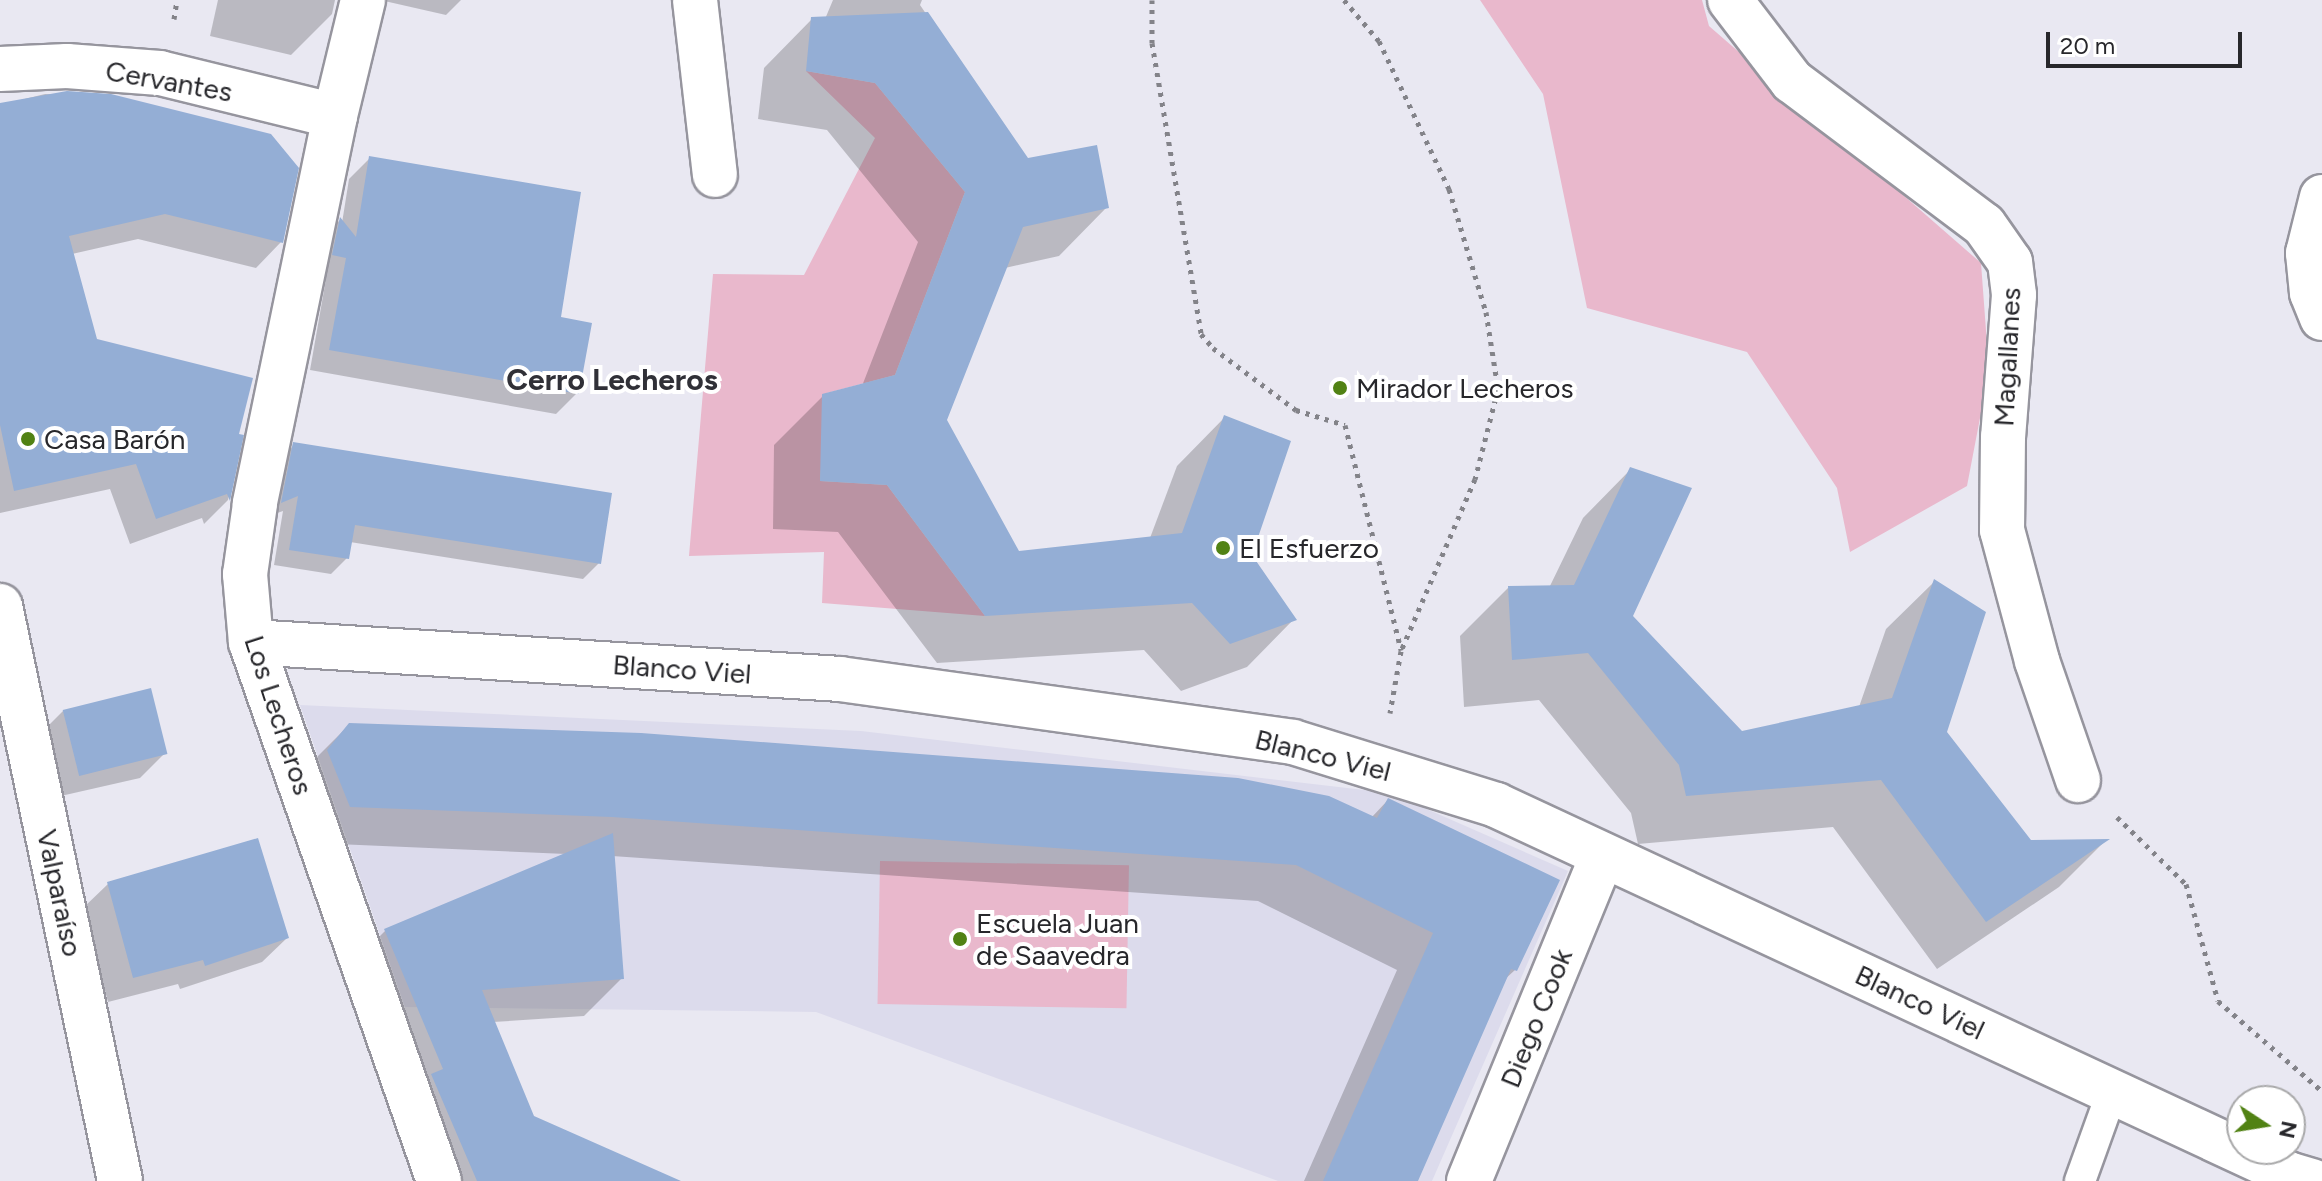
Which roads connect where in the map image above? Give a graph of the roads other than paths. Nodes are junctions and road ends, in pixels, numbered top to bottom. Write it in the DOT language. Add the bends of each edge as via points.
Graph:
graph roads {
  1 [pos="363,0"];
  2 [pos="695,0"];
  3 [pos="1730,0"];
  4 [pos="0,69"];
  5 [pos="335,116"];
  6 [pos="715,175"];
  7 [pos="2322,197"];
  8 [pos="2322,318"];
  9 [pos="0,606"];
  10 [pos="251,642"];
  11 [pos="2078,780"];
  12 [pos="1603,855"];
  13 [pos="2112,1092"];
  14 [pos="120,1181"];
  15 [pos="439,1181"];
  16 [pos="1469,1181"];
  17 [pos="2080,1181"];
  18 [pos="2312,1181"];
  1 -- 5 [label="street, Los Lecheros"];
  2 -- 6 [label="street"];
  3 -- 11 [label="street, Magallanes" via="1792,81 1984,225 2010,262 2014,295 2002,530 2037,661"];
  4 -- 5 [label="street, Cervantes" via="67,66 160,73"];
  5 -- 10 [label="street, Los Lecheros" via="255,504 245,574"];
  7 -- 8 [label="street" via="2308,253 2312,293"];
  9 -- 14 [label="street, Valparaíso"];
  10 -- 12 [label="street, Blanco Viel" via="840,679 1293,742 1496,805"];
  10 -- 15 [label="street, Los Lecheros"];
  12 -- 13 [label="street, Blanco Viel"];
  12 -- 16 [label="street, Diego Cook"];
  13 -- 17 [label="lane"];
  13 -- 18 [label="street, Blanco Viel"];
}
